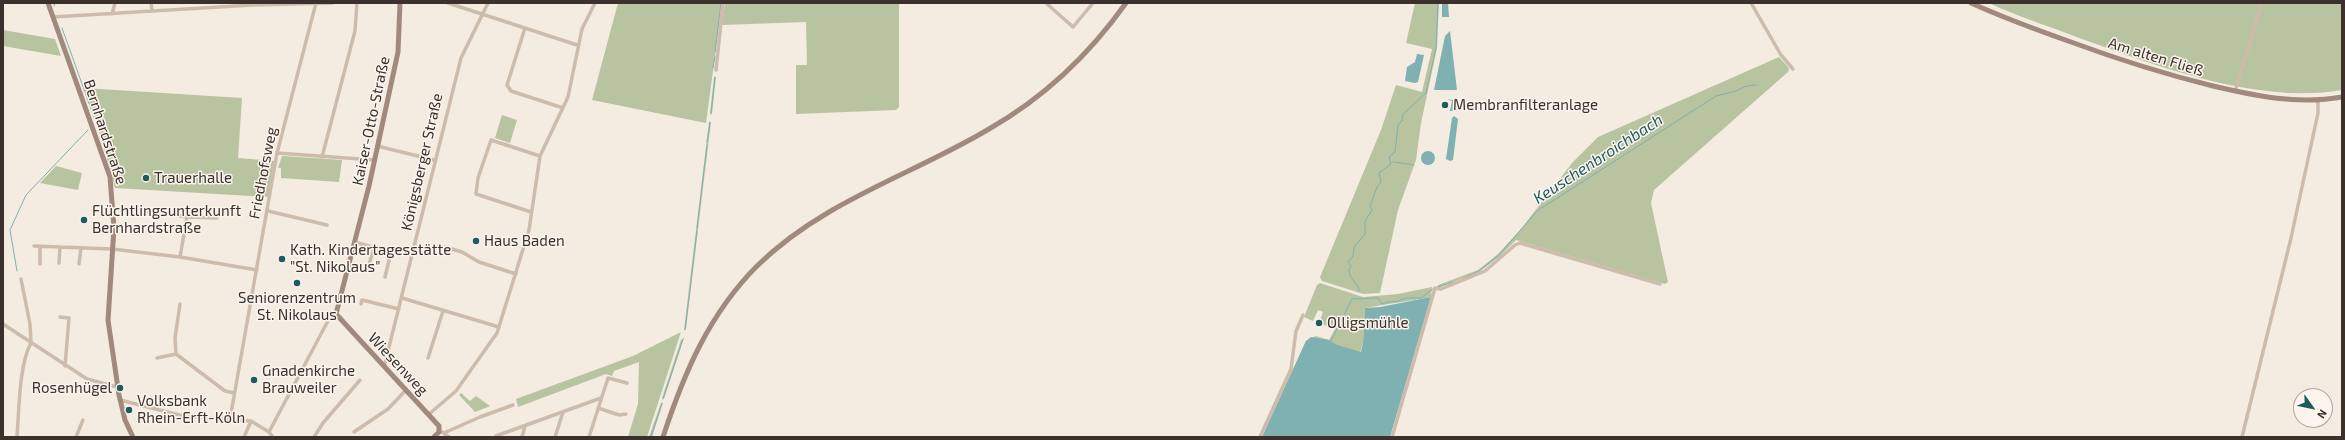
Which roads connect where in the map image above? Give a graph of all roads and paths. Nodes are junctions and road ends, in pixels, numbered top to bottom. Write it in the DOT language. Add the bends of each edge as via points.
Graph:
graph roads {
  1 [pos="48,3"];
  2 [pos="115,3"];
  3 [pos="151,3"];
  4 [pos="333,3"];
  5 [pos="357,3"];
  6 [pos="400,3"];
  7 [pos="448,3"];
  8 [pos="488,3"];
  9 [pos="595,3"];
  10 [pos="723,3"];
  11 [pos="1046,3"];
  12 [pos="1093,3"];
  13 [pos="1126,3"];
  14 [pos="1751,3"];
  15 [pos="1971,3"];
  16 [pos="2262,3"];
  17 [pos="252,4"];
  18 [pos="315,4"];
  19 [pos="152,11"];
  20 [pos="483,13"];
  21 [pos="112,14"];
  22 [pos="53,17"];
  23 [pos="525,28"];
  24 [pos="577,45"];
  25 [pos="1793,69"];
  26 [pos="716,70"];
  27 [pos="2235,91"];
  28 [pos="2342,97"];
  29 [pos="2318,99"];
  30 [pos="563,108"];
  31 [pos="378,146"];
  32 [pos="277,153"];
  33 [pos="540,156"];
  34 [pos="322,157"];
  35 [pos="374,160"];
  36 [pos="434,160"];
  37 [pos="140,210"];
  38 [pos="268,210"];
  39 [pos="531,212"];
  40 [pos="187,217"];
  41 [pos="217,218"];
  42 [pos="327,225"];
  43 [pos="354,242"];
  44 [pos="34,246"];
  45 [pos="40,247"];
  46 [pos="60,247"];
  47 [pos="81,248"];
  48 [pos="374,248"];
  49 [pos="112,249"];
  50 [pos="440,249"];
  51 [pos="180,257"];
  52 [pos="59,263"];
  53 [pos="40,264"];
  54 [pos="79,264"];
  55 [pos="257,270"];
  56 [pos="367,271"];
  57 [pos="516,274"];
  58 [pos="385,278"];
  59 [pos="21,279"];
  60 [pos="1660,284"];
  61 [pos="402,298"];
  62 [pos="180,304"];
  63 [pos="361,304"];
  64 [pos="399,310"];
  65 [pos="443,311"];
  66 [pos="336,314"];
  67 [pos="1303,315"];
  68 [pos="60,317"];
  69 [pos="3,324"];
  70 [pos="499,327"];
  71 [pos="31,343"];
  72 [pos="176,354"];
  73 [pos="157,358"];
  74 [pos="428,358"];
  75 [pos="65,366"];
  76 [pos="384,366"];
  77 [pos="360,380"];
  78 [pos="627,383"];
  79 [pos="117,387"];
  80 [pos="406,390"];
  81 [pos="234,393"];
  82 [pos="601,398"];
  83 [pos="120,400"];
  84 [pos="512,405"];
  85 [pos="598,408"];
  86 [pos="563,412"];
  87 [pos="429,414"];
  88 [pos="626,414"];
  89 [pos="230,419"];
  90 [pos="83,420"];
  91 [pos="251,421"];
  92 [pos="525,426"];
  93 [pos="270,432"];
  94 [pos="354,432"];
  95 [pos="442,432"];
  96 [pos="496,436"];
  97 [pos="17,437"];
  98 [pos="76,437"];
  99 [pos="133,437"];
  100 [pos="244,437"];
  101 [pos="273,437"];
  102 [pos="314,437"];
  103 [pos="434,437"];
  104 [pos="450,437"];
  105 [pos="522,437"];
  106 [pos="555,437"];
  107 [pos="589,437"];
  108 [pos="663,437"];
  109 [pos="1260,437"];
  110 [pos="1392,437"];
  111 [pos="2242,437"];
  1 -- 22 [label="main road, Bernhardstraße"];
  2 -- 21 [label="street"];
  3 -- 19 [label="street"];
  4 -- 18 [label="street"];
  5 -- 34 [label="street" via="355,31"];
  6 -- 31 [label="main road, Kaiser-Otto-Straße" via="401,32 398,52"];
  7 -- 20 [label="street"];
  8 -- 20 [label="street, Königsberger Straße"];
  9 -- 24 [label="street" via="586,18"];
  10 -- 26 [label="street"];
  11 -- 12 [label="street" via="1073,27"];
  13 -- 108 [label="main road" via="1107,30 1078,62 1045,92 989,129 819,217 767,256 732,294 702,339 684,375"];
  14 -- 25 [label="street" via="1781,54"];
  15 -- 27 [label="main road, Am alten Fließ" via="2146,68"];
  16 -- 27 [label="street"];
  17 -- 18 [label="street"];
  17 -- 19 [label="street"];
  18 -- 32 [label="street, Friedhofsweg"];
  19 -- 21 [label="street"];
  20 -- 23 [label="street"];
  20 -- 36 [label="street, Königsberger Straße" via="461,58"];
  21 -- 22 [label="street"];
  22 -- 49 [label="main road, Bernhardstraße" via="110,177 114,212"];
  23 -- 24 [label="street"];
  23 -- 30 [label="street" via="506,85 511,91"];
  24 -- 30 [label="street" via="568,97"];
  27 -- 29 [label="main road, Am alten Fließ" via="2285,100"];
  28 -- 29 [label="main road, Am alten Fließ"];
  29 -- 111 [label="street" via="2318,113 2291,238"];
  30 -- 33 [label="street"];
  31 -- 35 [label="main road, Kaiser-Otto-Straße"];
  31 -- 36 [label="street"];
  32 -- 34 [label="street"];
  32 -- 38 [label="street, Friedhofsweg"];
  33 -- 39 [label="street"];
  33 -- 39 [label="street" via="491,140 478,178 476,194"];
  34 -- 35 [label="street"];
  35 -- 43 [label="main road, Kaiser-Otto-Straße"];
  36 -- 61 [label="street, Königsberger Straße"];
  37 -- 40 [label="street"];
  38 -- 42 [label="street"];
  38 -- 55 [label="street, Friedhofsweg"];
  39 -- 57 [label="street"];
  40 -- 41 [label="street"];
  40 -- 51 [label="street"];
  43 -- 48 [label="street"];
  43 -- 66 [label="main road, Kaiser-Otto-Straße"];
  44 -- 45 [label="street"];
  45 -- 46 [label="street"];
  45 -- 53 [label="street"];
  46 -- 47 [label="street"];
  46 -- 52 [label="street"];
  47 -- 49 [label="street"];
  47 -- 54 [label="street"];
  48 -- 56 [label="street"];
  48 -- 58 [label="street" via="391,252"];
  49 -- 51 [label="street"];
  49 -- 79 [label="main road, Bernhardstraße" via="108,320"];
  50 -- 57 [label="street" via="445,247 462,252 471,259"];
  51 -- 55 [label="street"];
  55 -- 81 [label="street, Friedhofsweg"];
  57 -- 70 [label="street"];
  59 -- 71 [label="street"];
  60 -- 110 [label="street" via="1520,243 1478,275 1441,289 1435,288"];
  61 -- 64 [label="street, Königsberger Straße"];
  61 -- 65 [label="street"];
  62 -- 72 [label="street" via="175,338"];
  63 -- 64 [label="street" via="362,300"];
  64 -- 76 [label="street, Königsberger Straße"];
  65 -- 70 [label="street"];
  65 -- 74 [label="street"];
  66 -- 76 [label="main road, Wiesenweg"];
  66 -- 93 [label="street, Kaiser-Otto-Straße" via="330,317"];
  67 -- 109 [label="street" via="1296,331 1290,369"];
  68 -- 75 [label="street" via="69,318"];
  69 -- 71 [label="street"];
  70 -- 87 [label="street" via="464,383"];
  71 -- 75 [label="street"];
  71 -- 97 [label="street" via="27,350 22,383"];
  72 -- 73 [label="street"];
  72 -- 81 [label="street" via="224,391"];
  75 -- 79 [label="street" via="93,381"];
  76 -- 80 [label="main road, Wiesenweg"];
  77 -- 102 [label="street"];
  78 -- 82 [label="street" via="608,378"];
  79 -- 83 [label="main road, Bernhardstraße"];
  80 -- 87 [label="main road, Wiesenweg"];
  80 -- 94 [label="street" via="388,409"];
  81 -- 89 [label="street, Friedhofsweg"];
  82 -- 85 [label="street"];
  82 -- 86 [label="street"];
  83 -- 89 [label="street" via="183,416"];
  83 -- 99 [label="main road, Bernhardstraße"];
  84 -- 95 [label="street"];
  85 -- 88 [label="street"];
  85 -- 107 [label="street"];
  86 -- 92 [label="street"];
  86 -- 106 [label="street"];
  87 -- 95 [label="main road, Wiesenweg"];
  89 -- 91 [label="street"];
  90 -- 98 [label="street"];
  91 -- 93 [label="street"];
  91 -- 100 [label="street"];
  92 -- 96 [label="street"];
  92 -- 105 [label="street"];
  93 -- 101 [label="street"];
  95 -- 103 [label="main road"];
  95 -- 104 [label="street"];
}
